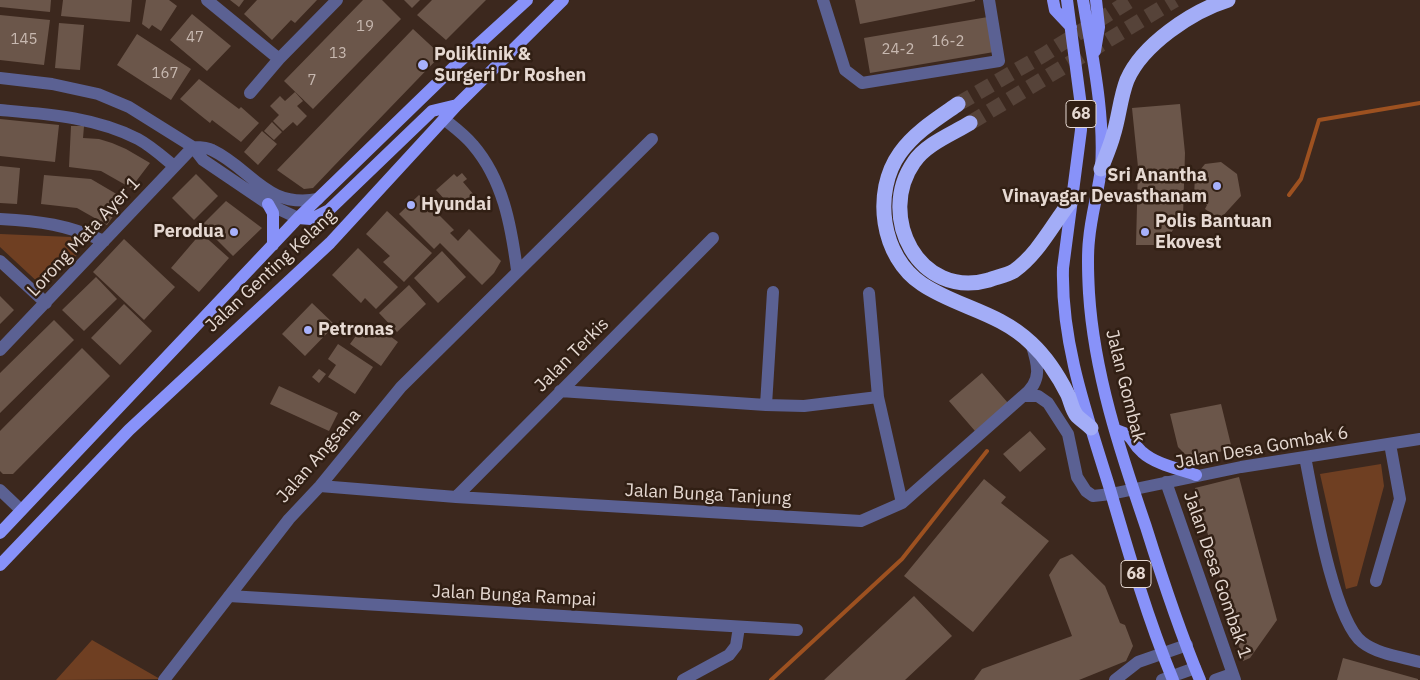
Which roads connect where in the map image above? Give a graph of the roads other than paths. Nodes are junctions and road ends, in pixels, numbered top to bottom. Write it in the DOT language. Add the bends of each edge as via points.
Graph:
graph roads {
  1 [pos="207,0"];
  2 [pos="337,0"];
  3 [pos="527,0"];
  4 [pos="563,0"];
  5 [pos="823,0"];
  6 [pos="989,0"];
  7 [pos="1053,0"];
  8 [pos="1067,0"];
  9 [pos="1083,0"];
  10 [pos="1096,0"];
  11 [pos="1228,0"];
  12 [pos="1071,27"];
  13 [pos="279,59"];
  14 [pos="1093,61"];
  15 [pos="0,78"];
  16 [pos="250,93"];
  17 [pos="958,104"];
  18 [pos="457,105"];
  19 [pos="0,110"];
  20 [pos="444,119"];
  21 [pos="970,123"];
  22 [pos="652,139"];
  23 [pos="193,147"];
  24 [pos="174,166"];
  25 [pos="1101,168"];
  26 [pos="318,199"];
  27 [pos="1071,201"];
  28 [pos="268,204"];
  29 [pos="298,218"];
  30 [pos="0,219"];
  31 [pos="713,238"];
  32 [pos="104,241"];
  33 [pos="273,245"];
  34 [pos="0,261"];
  35 [pos="517,270"];
  36 [pos="773,292"];
  37 [pos="869,293"];
  38 [pos="46,303"];
  39 [pos="1031,343"];
  40 [pos="0,350"];
  41 [pos="560,391"];
  42 [pos="1022,396"];
  43 [pos="878,397"];
  44 [pos="766,405"];
  45 [pos="1091,428"];
  46 [pos="1116,430"];
  47 [pos="1420,439"];
  48 [pos="1390,444"];
  49 [pos="1305,457"];
  50 [pos="1196,475"];
  51 [pos="1166,482"];
  52 [pos="320,486"];
  53 [pos="1133,489"];
  54 [pos="0,490"];
  55 [pos="1111,494"];
  56 [pos="456,497"];
  57 [pos="902,503"];
  58 [pos="21,510"];
  59 [pos="0,533"];
  60 [pos="0,565"];
  61 [pos="1376,581"];
  62 [pos="229,596"];
  63 [pos="739,627"];
  64 [pos="797,630"];
  65 [pos="1187,645"];
  66 [pos="1162,653"];
  67 [pos="1420,662"];
  68 [pos="1195,668"];
  69 [pos="1233,677"];
  70 [pos="1169,679"];
  71 [pos="164,680"];
  72 [pos="683,680"];
  73 [pos="1115,680"];
  74 [pos="1200,680"];
  75 [pos="1215,680"];
  1 -- 13 [label="street"];
  2 -- 13 [label="street"];
  3 -- 26 [label="main road, Jalan Genting Kelang"];
  4 -- 18 [label="main road, Jalan Genting Kelang"];
  5 -- 6 [label="street" via="845,70 862,83 999,61"];
  7 -- 12 [label="main road" via="1055,10"];
  8 -- 12 [label="main road, 68"];
  9 -- 14 [label="main road, Jalan Gombak / 68"];
  10 -- 14 [label="main road" via="1099,27"];
  11 -- 25 [label="highway" via="1193,15 1151,47 1139,62 1128,78 1119,104 1114,135"];
  12 -- 27 [label="main road, 68" via="1081,130"];
  13 -- 16 [label="street"];
  14 -- 25 [label="main road, Jalan Gombak / 68" via="1098,91"];
  15 -- 23 [label="street" via="98,94 129,108"];
  17 -- 39 [label="highway" via="914,136 899,154 889,175 883,203 889,239 907,273 919,283 1004,322"];
  18 -- 20 [label="main road, Jalan Genting Kelang"];
  18 -- 29 [label="main road" via="432,111 329,210 311,219"];
  19 -- 24 [label="street" via="103,124 140,140"];
  20 -- 35 [label="street" via="473,144 490,170 507,208"];
  20 -- 60 [label="main road, Jalan Genting Kelang" via="338,235 129,430"];
  21 -- 27 [label="highway" via="925,150 914,162 903,189 900,203 904,235 917,258 934,272 952,280 972,283 1011,272 1040,246"];
  22 -- 35 [label="street, Jalan Angsana"];
  23 -- 24 [label="street, Lorong Mata Ayer 1"];
  23 -- 26 [label="street" via="211,149 280,198 297,201"];
  23 -- 28 [label="street" via="203,160"];
  24 -- 32 [label="street, Lorong Mata Ayer 1"];
  25 -- 46 [label="main road, Jalan Gombak / 68" via="1088,240 1089,291 1093,337"];
  26 -- 29 [label="main road, Jalan Genting Kelang"];
  27 -- 45 [label="main road, 68" via="1062,286 1076,378"];
  28 -- 29 [label="street"];
  28 -- 33 [label="main road" via="273,213"];
  29 -- 33 [label="main road, Jalan Genting Kelang"];
  30 -- 32 [label="street" via="40,221 78,230"];
  31 -- 41 [label="street, Jalan Terkis"];
  32 -- 38 [label="street, Lorong Mata Ayer 1"];
  33 -- 58 [label="main road, Jalan Genting Kelang"];
  34 -- 38 [label="street"];
  35 -- 52 [label="street, Jalan Angsana" via="401,387"];
  36 -- 44 [label="street"];
  37 -- 43 [label="street"];
  38 -- 40 [label="street, Lorong Mata Ayer 1"];
  39 -- 42 [label="street, Jalan Bunga Tanjung" via="1038,374 1032,389"];
  39 -- 45 [label="highway" via="1053,370 1076,415"];
  41 -- 44 [label="street"];
  41 -- 56 [label="street, Jalan Terkis"];
  42 -- 55 [label="street, Jalan Desa Gombak 6" via="1038,396 1048,403 1068,434 1076,477 1086,491 1093,496"];
  42 -- 57 [label="street, Jalan Bunga Tanjung"];
  43 -- 44 [label="street" via="804,406"];
  43 -- 57 [label="street"];
  45 -- 55 [label="main road, 68"];
  46 -- 50 [label="main road" via="1130,435 1141,452 1151,458"];
  46 -- 53 [label="main road, Jalan Gombak / 68"];
  47 -- 48 [label="street, Jalan Desa Gombak 6"];
  48 -- 49 [label="street, Jalan Desa Gombak 6"];
  48 -- 61 [label="street" via="1400,499"];
  49 -- 50 [label="street, Jalan Desa Gombak 6"];
  49 -- 67 [label="street" via="1328,569 1352,628 1362,642"];
  50 -- 51 [label="street, Jalan Desa Gombak 6"];
  51 -- 53 [label="street, Jalan Desa Gombak 6"];
  51 -- 69 [label="street, Jalan Desa Gombak 1"];
  52 -- 56 [label="street, Jalan Bunga Tanjung"];
  52 -- 62 [label="street, Jalan Angsana" via="289,519"];
  53 -- 55 [label="street, Jalan Desa Gombak 6"];
  53 -- 65 [label="main road, Jalan Gombak / 68"];
  54 -- 58 [label="street"];
  55 -- 66 [label="main road, 68"];
  56 -- 57 [label="street, Jalan Bunga Tanjung" via="861,522"];
  58 -- 59 [label="main road, Jalan Genting Kelang"];
  62 -- 63 [label="street, Jalan Bunga Rampai"];
  62 -- 71 [label="street, Jalan Angsana"];
  63 -- 64 [label="street, Jalan Bunga Rampai"];
  63 -- 72 [label="street" via="736,646 729,655"];
  65 -- 66 [label="street"];
  65 -- 68 [label="main road, Jalan Gombak / 68"];
  66 -- 70 [label="main road, 68"];
  66 -- 73 [label="street" via="1138,662"];
  68 -- 70 [label="street"];
  68 -- 74 [label="main road, Jalan Gombak / 68"];
  69 -- 75 [label="street"];
}
